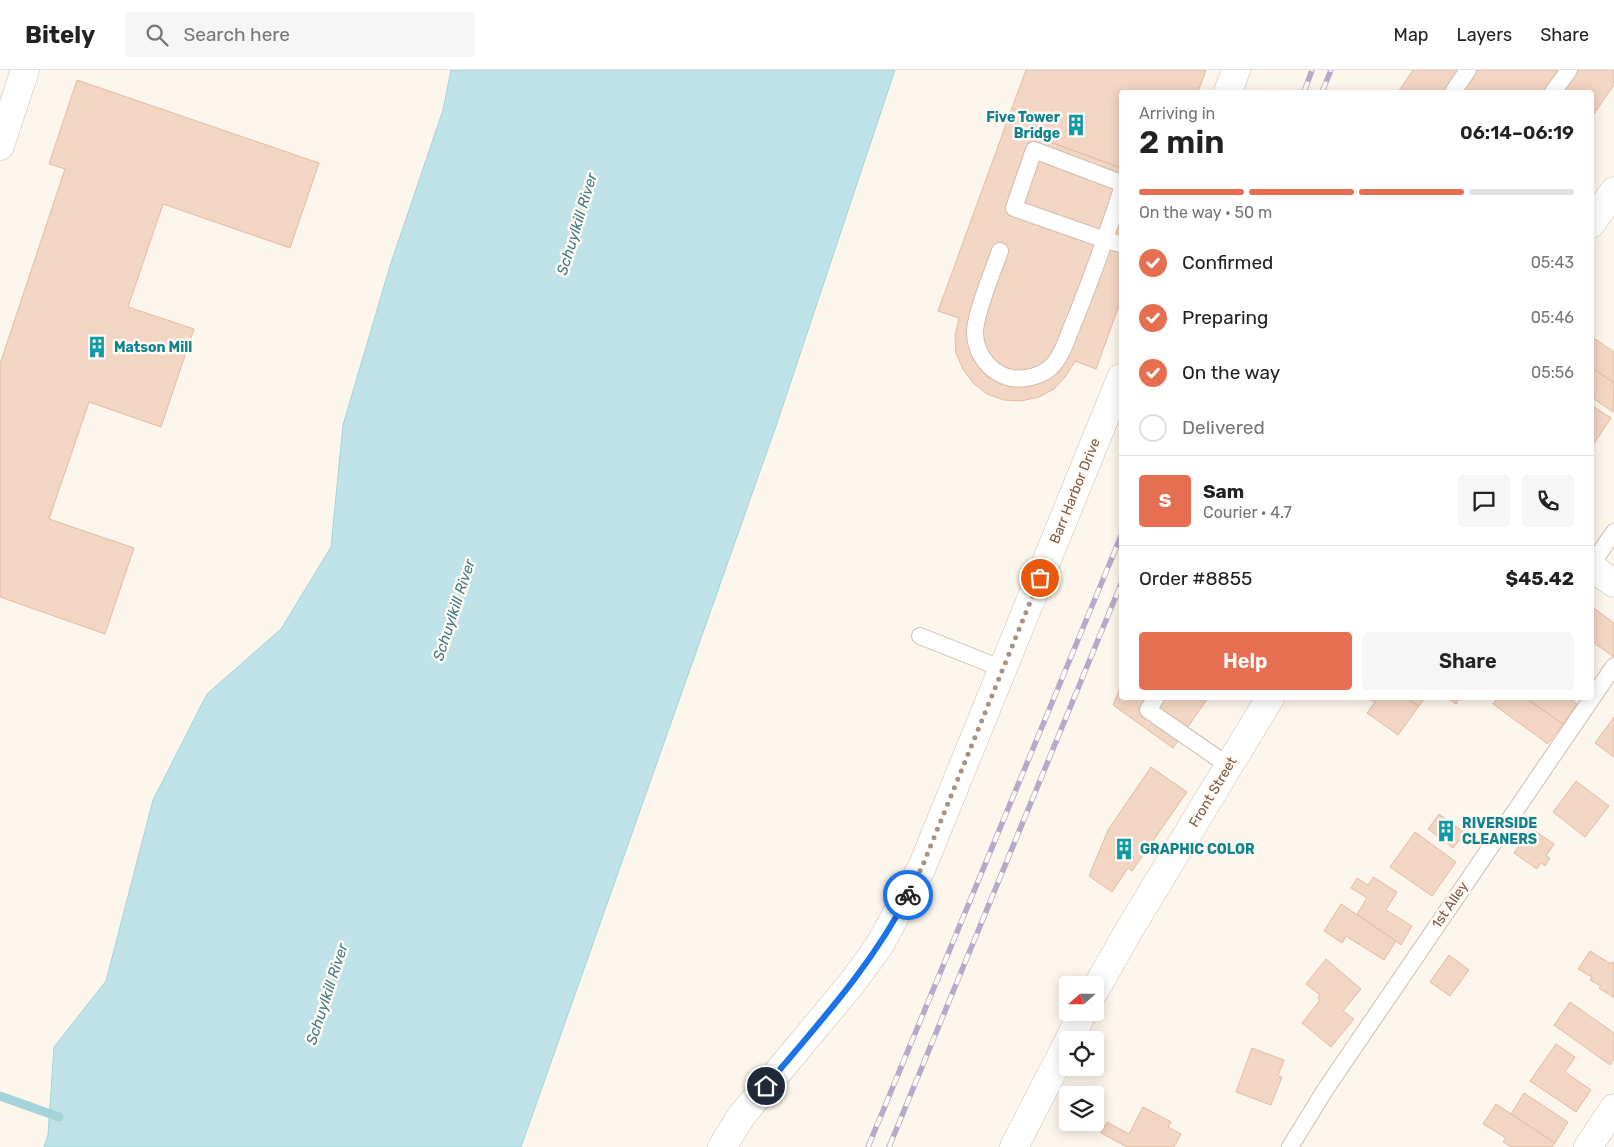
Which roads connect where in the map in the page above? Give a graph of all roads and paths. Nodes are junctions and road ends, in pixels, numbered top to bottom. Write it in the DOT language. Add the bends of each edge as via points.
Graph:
graph roads {
  1 [pos="26,70"];
  2 [pos="1236,70"];
  3 [pos="1468,70"];
  4 [pos="1569,70"];
  5 [pos="1229,90"];
  6 [pos="1454,90"];
  7 [pos="1554,90"];
  8 [pos="3,131"];
  9 [pos="1119,182"];
  10 [pos="1614,191"];
  11 [pos="1119,198"];
  12 [pos="1594,220"];
  13 [pos="1105,240"];
  14 [pos="1119,244"];
  15 [pos="1000,251"];
  16 [pos="1119,383"];
  17 [pos="1614,532"];
  18 [pos="1594,562"];
  19 [pos="1594,568"];
  20 [pos="1614,583"];
  21 [pos="920,636"];
  22 [pos="1614,666"];
  23 [pos="1002,669"];
  24 [pos="1594,695"];
  25 [pos="1155,700"];
  26 [pos="1269,700"];
  27 [pos="1591,700"];
  28 [pos="1229,766"];
  29 [pos="1103,976"];
  30 [pos="1059,1059"];
  31 [pos="1614,1108"];
  32 [pos="722,1147"];
  33 [pos="1014,1147"];
  34 [pos="1290,1147"];
  35 [pos="1588,1147"];
  1 -- 8 [label="street"];
  2 -- 5 [label="street"];
  3 -- 6 [label="lane"];
  4 -- 7 [label="lane"];
  9 -- 13 [label="lane" via="1034,150 1014,208"];
  10 -- 12 [label="street"];
  11 -- 13 [label="lane"];
  13 -- 14 [label="lane"];
  13 -- 15 [label="lane" via="1060,356 1050,368 1023,379 995,371 977,348 978,318"];
  16 -- 23 [label="street, Barr Harbor Drive"];
  17 -- 18 [label="lane"];
  19 -- 20 [label="street"];
  21 -- 23 [label="lane"];
  22 -- 24 [label="lane, 1st Alley"];
  23 -- 32 [label="street, Barr Harbor Drive" via="922,867 879,946 742,1115"];
  25 -- 28 [label="lane" via="1148,710"];
  26 -- 28 [label="street, Front Street"];
  27 -- 34 [label="lane, 1st Alley" via="1325,1090"];
  28 -- 29 [label="street, Front Street"];
  30 -- 33 [label="street"];
  31 -- 35 [label="street"];
}
